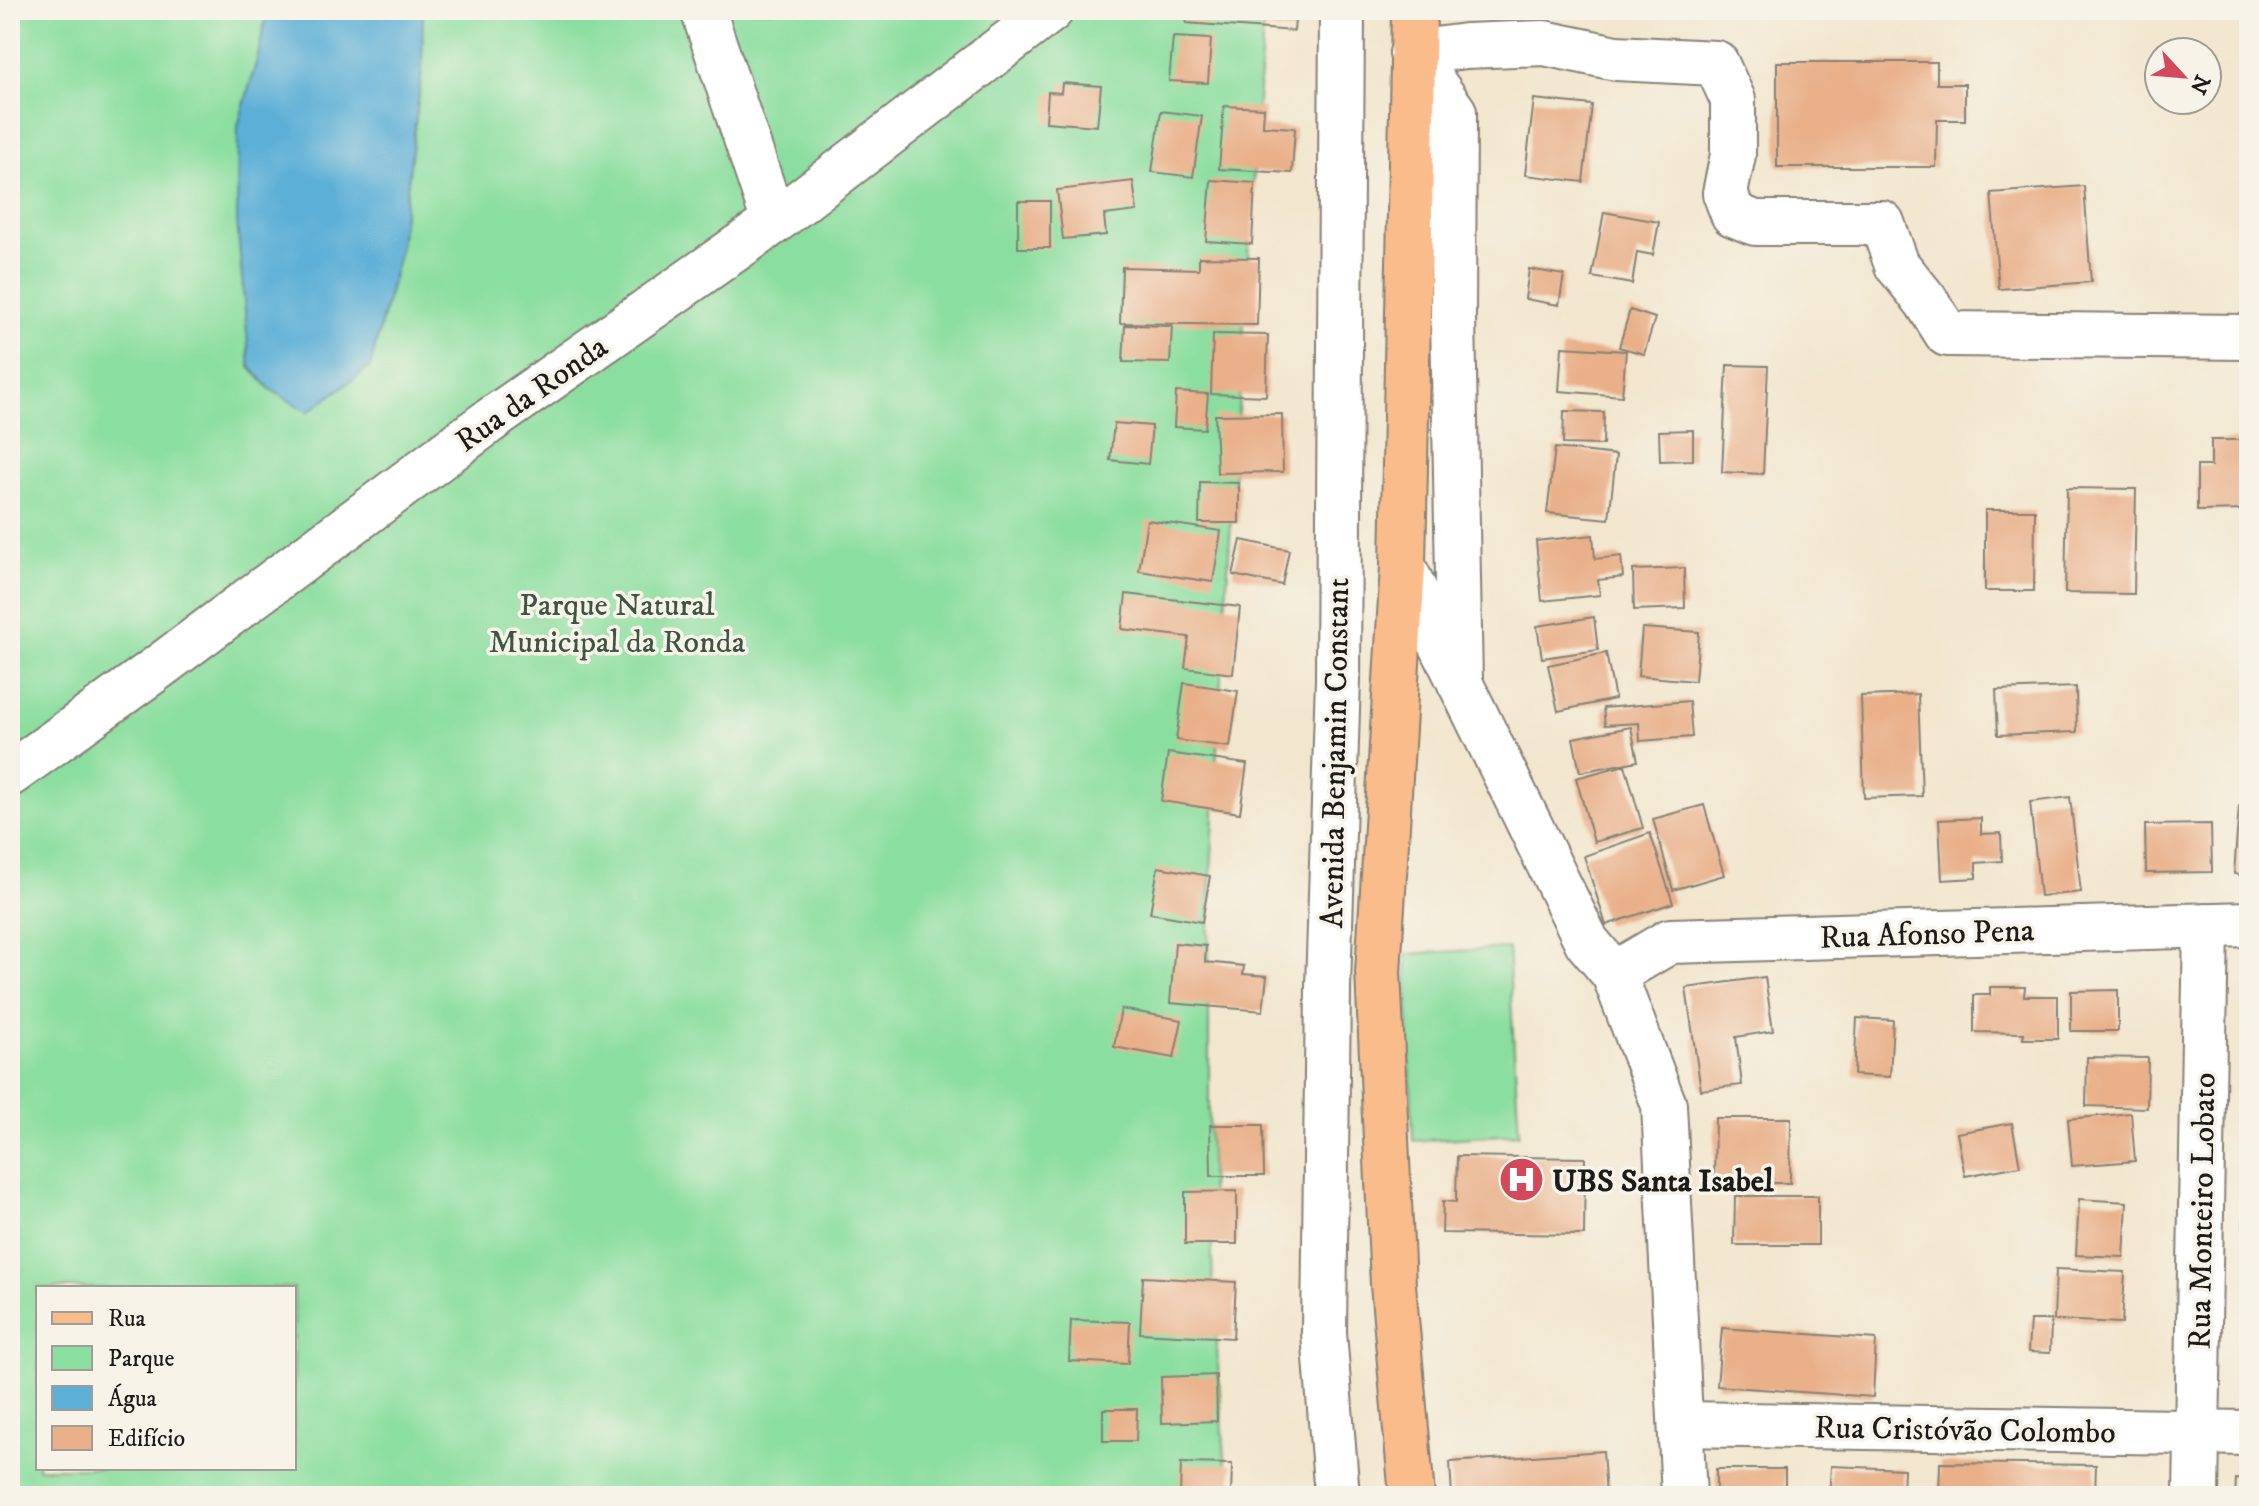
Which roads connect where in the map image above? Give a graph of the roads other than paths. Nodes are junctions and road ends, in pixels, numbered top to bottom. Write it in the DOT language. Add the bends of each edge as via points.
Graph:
graph roads {
  1 [pos="703,10"];
  2 [pos="1051,10"];
  3 [pos="1342,10"];
  4 [pos="1414,10"];
  5 [pos="1412,53"];
  6 [pos="774,222"];
  7 [pos="2249,337"];
  8 [pos="1403,566"];
  9 [pos="1460,683"];
  10 [pos="10,774"];
  11 [pos="2249,924"];
  12 [pos="2206,925"];
  13 [pos="1614,974"];
  14 [pos="1681,1424"];
  15 [pos="2196,1433"];
  16 [pos="2249,1433"];
  17 [pos="1337,1496"];
  18 [pos="1412,1496"];
  19 [pos="1684,1496"];
  20 [pos="2196,1496"];
  1 -- 6 [label="street"];
  2 -- 6 [label="street, Rua da Ronda"];
  3 -- 17 [label="street, Avenida Benjamin Constant" via="1338,679 1324,1333"];
  4 -- 5 [label="main road, Avenida Benjamin Constant"];
  5 -- 7 [label="street" via="1544,43 1616,58 1716,63 1733,100 1733,155 1725,193 1733,214 1755,223 1882,223 1897,265 1947,334"];
  5 -- 8 [label="main road, Avenida Benjamin Constant"];
  5 -- 9 [label="street, Avenida Benjamin Constant" via="1454,112"];
  6 -- 10 [label="street, Rua da Ronda" via="488,422"];
  8 -- 9 [label="street, Avenida Benjamin Constant"];
  8 -- 18 [label="main road, Avenida Benjamin Constant" via="1378,972 1393,1285"];
  9 -- 13 [label="street, Avenida Benjamin Constant" via="1587,942"];
  11 -- 12 [label="street, Rua Afonso Pena"];
  12 -- 13 [label="street, Rua Afonso Pena" via="1670,941"];
  12 -- 15 [label="street, Rua Monteiro Lobato"];
  13 -- 14 [label="street, Avenida Benjamin Constant" via="1664,1105"];
  14 -- 15 [label="street, Rua Cristóvão Colombo"];
  14 -- 19 [label="street, Avenida Benjamin Constant"];
  15 -- 16 [label="street, Rua Cristóvão Colombo"];
  15 -- 20 [label="street, Rua Monteiro Lobato"];
}
